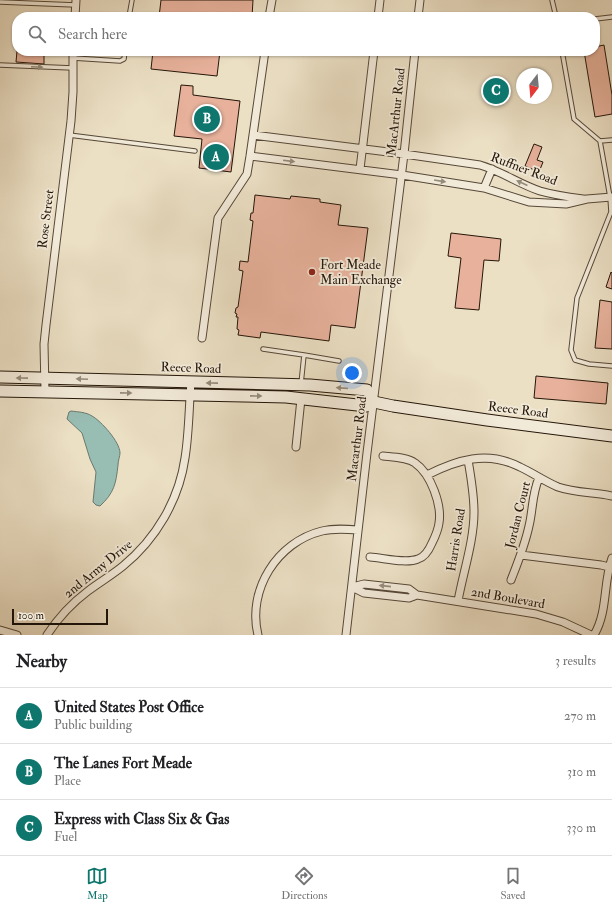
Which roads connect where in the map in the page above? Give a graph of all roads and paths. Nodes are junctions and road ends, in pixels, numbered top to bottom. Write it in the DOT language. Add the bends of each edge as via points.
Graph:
graph roads {
  1 [pos="132,0"];
  2 [pos="272,0"];
  3 [pos="380,0"];
  4 [pos="420,0"];
  5 [pos="552,0"];
  6 [pos="0,2"];
  7 [pos="76,2"];
  8 [pos="75,12"];
  9 [pos="131,12"];
  10 [pos="270,12"];
  11 [pos="379,12"];
  12 [pos="419,12"];
  13 [pos="555,12"];
  14 [pos="612,17"];
  15 [pos="600,18"];
  16 [pos="73,56"];
  17 [pos="86,56"];
  18 [pos="124,56"];
  19 [pos="264,56"];
  20 [pos="373,56"];
  21 [pos="414,56"];
  22 [pos="563,56"];
  23 [pos="0,65"];
  24 [pos="74,68"];
  25 [pos="69,135"];
  26 [pos="253,135"];
  27 [pos="612,140"];
  28 [pos="600,141"];
  29 [pos="362,149"];
  30 [pos="195,151"];
  31 [pos="404,154"];
  32 [pos="250,156"];
  33 [pos="360,169"];
  34 [pos="492,169"];
  35 [pos="402,175"];
  36 [pos="484,188"];
  37 [pos="539,191"];
  38 [pos="611,197"];
  39 [pos="587,200"];
  40 [pos="535,202"];
  41 [pos="202,338"];
  42 [pos="263,349"];
  43 [pos="304,355"];
  44 [pos="339,361"];
  45 [pos="612,366"];
  46 [pos="0,377"];
  47 [pos="45,378"];
  48 [pos="191,382"];
  49 [pos="301,385"];
  50 [pos="0,391"];
  51 [pos="45,391"];
  52 [pos="190,395"];
  53 [pos="301,398"];
  54 [pos="374,402"];
  55 [pos="612,436"];
  56 [pos="296,447"];
  57 [pos="383,456"];
  58 [pos="468,460"];
  59 [pos="427,475"];
  60 [pos="539,478"];
  61 [pos="612,496"];
  62 [pos="358,530"];
  63 [pos="521,555"];
  64 [pos="370,557"];
  65 [pos="612,558"];
  66 [pos="609,567"];
  67 [pos="511,580"];
  68 [pos="352,587"];
  69 [pos="458,601"];
  70 [pos="0,630"];
  71 [pos="17,635"];
  72 [pos="47,635"];
  73 [pos="258,635"];
  74 [pos="346,635"];
  75 [pos="591,635"];
  76 [pos="594,635"];
  1 -- 9 [label="lane"];
  2 -- 10 [label="street"];
  3 -- 11 [label="street"];
  4 -- 12 [label="street"];
  5 -- 13 [label="lane"];
  6 -- 7 [label="lane"];
  7 -- 8 [label="street"];
  14 -- 15 [label="lane"];
  16 -- 24 [label="street, Rose Street"];
  17 -- 18 [label="lane" via="120,61"];
  19 -- 26 [label="street"];
  20 -- 29 [label="street"];
  21 -- 31 [label="street, MacArthur Road"];
  22 -- 28 [label="lane" via="574,119"];
  23 -- 24 [label="lane, one-way"];
  24 -- 25 [label="street, Rose Street"];
  25 -- 30 [label="lane"];
  25 -- 47 [label="street, Rose Street" via="44,344"];
  26 -- 29 [label="street, Ruffner Road"];
  26 -- 32 [label="street"];
  27 -- 28 [label="lane"];
  28 -- 38 [label="lane"];
  29 -- 31 [label="street, Ruffner Road"];
  29 -- 33 [label="street"];
  31 -- 34 [label="street, Ruffner Road"];
  31 -- 35 [label="street, MacArthur Road"];
  32 -- 33 [label="street, Ruffner Road, one-way"];
  32 -- 41 [label="street" via="246,174 218,218"];
  33 -- 35 [label="street, Ruffner Road"];
  34 -- 36 [label="street"];
  37 -- 34 [label="street, Ruffner Road, one-way"];
  35 -- 36 [label="street, Ruffner Road, one-way"];
  35 -- 54 [label="street, Macarthur Road"];
  36 -- 40 [label="street, Ruffner Road"];
  37 -- 39 [label="street, Ruffner Road"];
  37 -- 40 [label="street"];
  38 -- 39 [label="street, Ruffner Road"];
  38 -- 45 [label="lane" via="610,212 577,298 571,350 575,360"];
  39 -- 40 [label="street, Ruffner Road" via="566,204"];
  42 -- 43 [label="lane"];
  43 -- 44 [label="lane"];
  43 -- 49 [label="lane"];
  47 -- 46 [label="street, Reece Road, one-way"];
  48 -- 47 [label="street, Reece Road, one-way"];
  47 -- 51 [label="street, Rose Street"];
  49 -- 48 [label="street, Reece Road, one-way"];
  48 -- 52 [label="street, 2nd Army Drive"];
  54 -- 49 [label="street, Reece Road, one-way" via="367,390"];
  50 -- 51 [label="street, Reece Road"];
  51 -- 52 [label="street, Reece Road, one-way"];
  52 -- 53 [label="street, Reece Road, one-way"];
  52 -- 72 [label="street, 2nd Army Drive" via="183,470 174,499 159,527 143,548 123,566 78,599"];
  53 -- 54 [label="street, Reece Road" via="366,406"];
  53 -- 56 [label="street"];
  54 -- 55 [label="street, Reece Road"];
  54 -- 62 [label="street, Macarthur Road"];
  57 -- 59 [label="street" via="408,459"];
  58 -- 59 [label="street" via="447,465"];
  58 -- 60 [label="street" via="501,460 519,466"];
  58 -- 69 [label="street, Harris Road" via="474,513"];
  59 -- 64 [label="street" via="438,501 440,517 437,532 428,551 414,561"];
  60 -- 61 [label="street" via="560,487"];
  60 -- 63 [label="street, Jordan Court" via="534,489 530,525"];
  62 -- 68 [label="street, Macarthur Road"];
  62 -- 73 [label="street" via="334,529 321,532 296,542 278,558 266,575 258,594 255,617"];
  63 -- 66 [label="street"];
  63 -- 67 [label="street, Jordan Court"];
  65 -- 66 [label="street"];
  66 -- 76 [label="street" via="601,622"];
  68 -- 69 [label="street, 2nd Boulevard" via="364,593 409,598 418,595"];
  68 -- 74 [label="street, Macarthur Road"];
  69 -- 75 [label="street, 2nd Boulevard" via="550,617"];
  70 -- 71 [label="street"];
}
